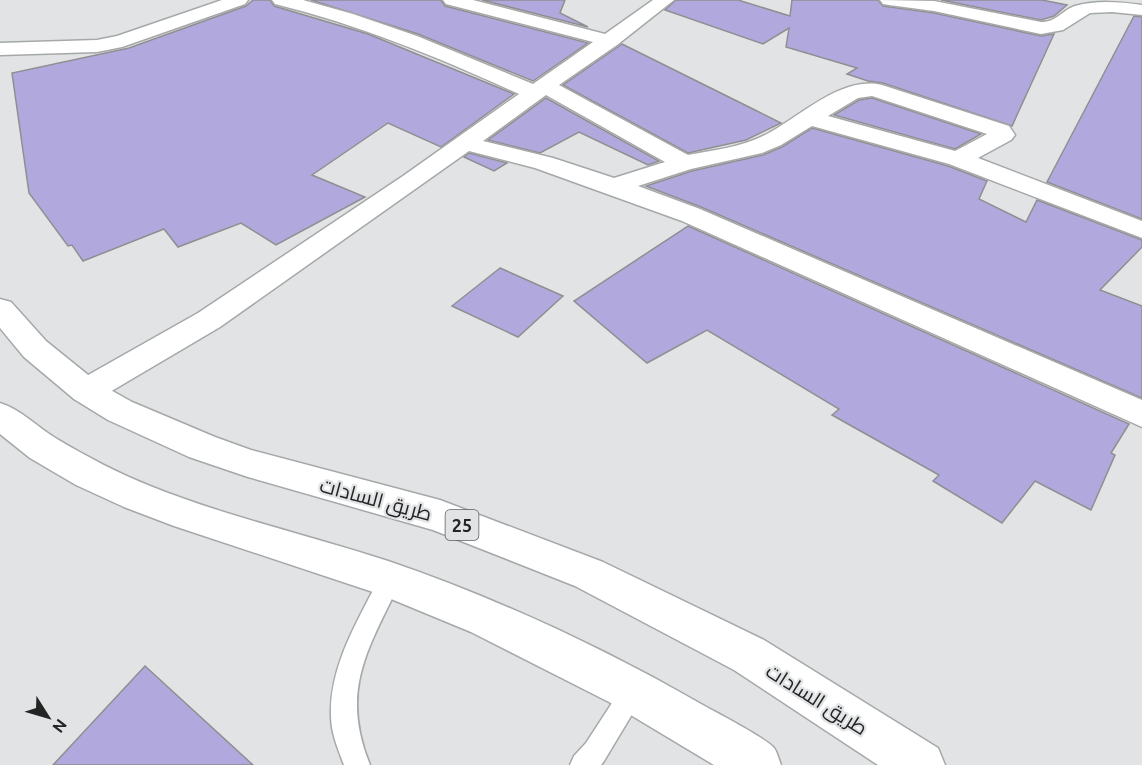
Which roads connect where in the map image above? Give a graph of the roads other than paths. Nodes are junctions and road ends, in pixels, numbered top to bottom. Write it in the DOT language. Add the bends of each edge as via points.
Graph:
graph roads {
  1 [pos="239,0"];
  2 [pos="281,0"];
  3 [pos="452,0"];
  4 [pos="665,0"];
  5 [pos="889,0"];
  6 [pos="1142,10"];
  7 [pos="610,41"];
  8 [pos="0,49"];
  9 [pos="540,89"];
  10 [pos="809,118"];
  11 [pos="463,143"];
  12 [pos="958,159"];
  13 [pos="685,163"];
  14 [pos="614,186"];
  15 [pos="1142,230"];
  16 [pos="0,309"];
  17 [pos="86,391"];
  18 [pos="1142,414"];
  19 [pos="0,416"];
  20 [pos="390,580"];
  21 [pos="634,691"];
  22 [pos="357,765"];
  23 [pos="583,765"];
  24 [pos="757,765"];
  25 [pos="921,765"];
  1 -- 8 [label="street" via="98,46"];
  2 -- 9 [label="street" via="358,20"];
  3 -- 7 [label="street"];
  4 -- 7 [label="street"];
  5 -- 6 [label="street" via="1041,28 1063,25 1082,9"];
  7 -- 9 [label="street"];
  9 -- 11 [label="street"];
  9 -- 13 [label="street"];
  10 -- 12 [label="street"];
  10 -- 12 [label="street" via="850,93 874,90 1001,131 1003,135"];
  10 -- 13 [label="street" via="754,148"];
  11 -- 14 [label="street"];
  11 -- 17 [label="street" via="209,320"];
  12 -- 15 [label="street"];
  13 -- 14 [label="street"];
  14 -- 18 [label="street" via="753,241"];
  16 -- 17 [label="street, طريق السادات / 25" via="35,349"];
  17 -- 25 [label="street, طريق السادات / 25" via="120,411 202,447 297,478 440,516 589,574 749,655"];
  19 -- 20 [label="street" via="60,458 116,487 182,514"];
  20 -- 21 [label="street" via="469,611"];
  20 -- 22 [label="lane" via="351,663 343,692 343,722"];
  21 -- 23 [label="lane"];
  21 -- 24 [label="street"];
}
